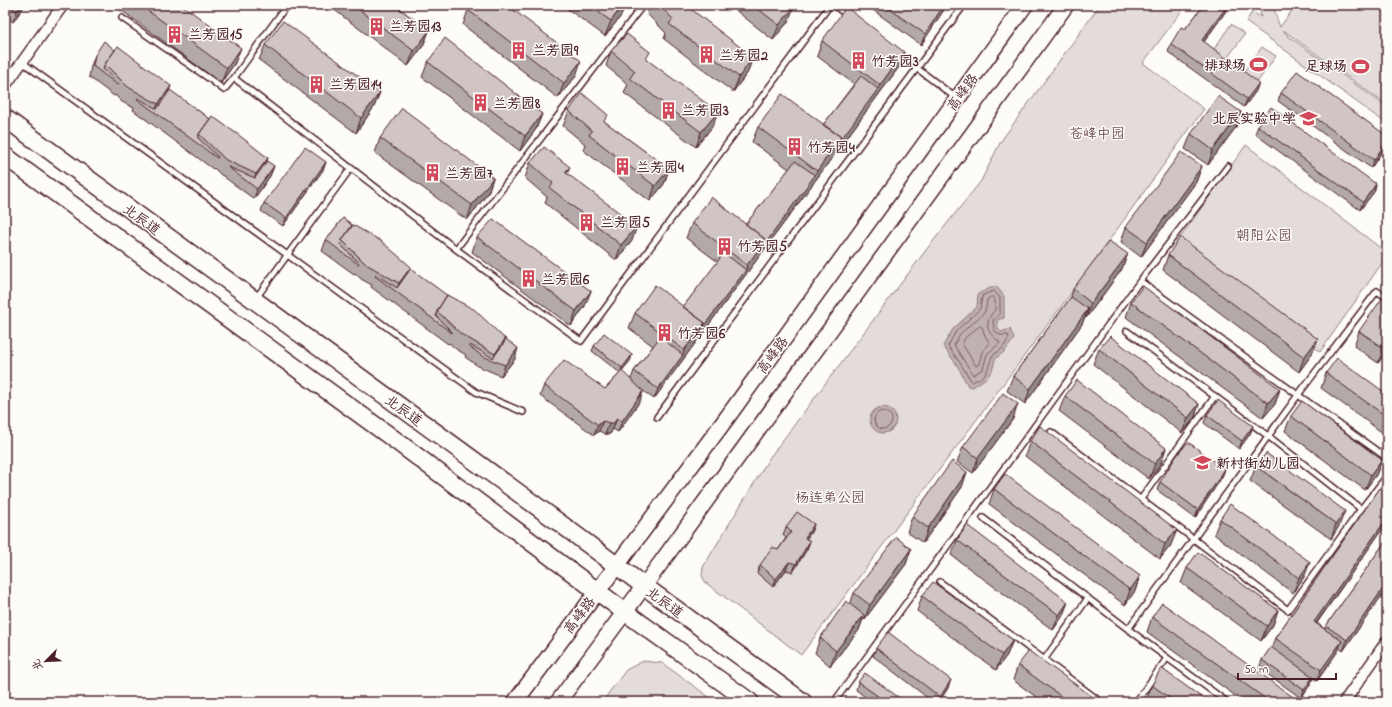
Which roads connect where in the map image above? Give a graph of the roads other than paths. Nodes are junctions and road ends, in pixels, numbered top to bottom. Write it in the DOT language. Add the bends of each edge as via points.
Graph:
graph roads {
  1 [pos="64,5"];
  2 [pos="287,5"];
  3 [pos="642,5"];
  4 [pos="830,5"];
  5 [pos="834,5"];
  6 [pos="964,5"];
  7 [pos="1025,5"];
  8 [pos="1066,5"];
  9 [pos="122,18"];
  10 [pos="852,19"];
  11 [pos="894,51"];
  12 [pos="22,62"];
  13 [pos="917,69"];
  14 [pos="234,78"];
  15 [pos="5,86"];
  16 [pos="956,99"];
  17 [pos="5,118"];
  18 [pos="5,156"];
  19 [pos="1228,166"];
  20 [pos="352,168"];
  21 [pos="456,249"];
  22 [pos="288,256"];
  23 [pos="1140,281"];
  24 [pos="1387,298"];
  25 [pos="254,301"];
  26 [pos="1127,331"];
  27 [pos="1298,395"];
  28 [pos="1214,396"];
  29 [pos="523,412"];
  30 [pos="657,417"];
  31 [pos="1051,432"];
  32 [pos="1268,436"];
  33 [pos="1387,458"];
  34 [pos="1387,476"];
  35 [pos="1141,499"];
  36 [pos="1361,510"];
  37 [pos="983,518"];
  38 [pos="1194,539"];
  39 [pos="616,565"];
  40 [pos="940,582"];
  41 [pos="644,586"];
  42 [pos="597,591"];
  43 [pos="1088,598"];
  44 [pos="625,612"];
  45 [pos="1128,629"];
  46 [pos="1387,641"];
  47 [pos="1167,658"];
  48 [pos="1044,660"];
  49 [pos="515,702"];
  50 [pos="558,702"];
  51 [pos="750,702"];
  52 [pos="803,702"];
  53 [pos="834,702"];
  54 [pos="1101,702"];
  55 [pos="1136,702"];
  56 [pos="1227,702"];
  57 [pos="1344,702"];
  1 -- 12 [label="street"];
  2 -- 14 [label="lane"];
  3 -- 21 [label="lane"];
  4 -- 21 [label="lane" via="581,341"];
  5 -- 10 [label="lane"];
  6 -- 13 [label="lane"];
  7 -- 16 [label="main road, 高峰路"];
  8 -- 41 [label="main road"];
  9 -- 14 [label="lane" via="224,90"];
  11 -- 13 [label="lane"];
  12 -- 15 [label="street"];
  12 -- 22 [label="lane"];
  13 -- 16 [label="lane"];
  13 -- 30 [label="lane"];
  14 -- 20 [label="lane"];
  16 -- 39 [label="main road, 高峰路" via="726,418"];
  17 -- 25 [label="main road, 北辰道"];
  18 -- 42 [label="main road, 北辰道" via="388,434"];
  19 -- 23 [label="lane"];
  20 -- 21 [label="lane"];
  20 -- 22 [label="lane"];
  22 -- 25 [label="lane"];
  22 -- 29 [label="lane" via="476,392"];
  23 -- 27 [label="lane"];
  23 -- 53 [label="lane"];
  24 -- 27 [label="lane" via="1378,291"];
  25 -- 39 [label="main road, 北辰道"];
  26 -- 28 [label="lane"];
  27 -- 32 [label="lane"];
  27 -- 33 [label="lane"];
  28 -- 32 [label="lane"];
  28 -- 35 [label="lane"];
  31 -- 35 [label="lane"];
  32 -- 36 [label="lane"];
  32 -- 38 [label="lane"];
  34 -- 36 [label="lane"];
  35 -- 38 [label="lane"];
  36 -- 38 [label="lane" via="1288,610"];
  37 -- 43 [label="lane"];
  38 -- 45 [label="lane"];
  39 -- 41 [label="main road, 北辰道"];
  39 -- 42 [label="main road, 高峰路"];
  40 -- 48 [label="lane"];
  41 -- 44 [label="main road"];
  41 -- 52 [label="main road, 北辰道"];
  42 -- 44 [label="main road, 北辰道"];
  42 -- 49 [label="main road, 高峰路"];
  43 -- 45 [label="lane"];
  43 -- 48 [label="lane"];
  44 -- 50 [label="main road"];
  44 -- 51 [label="main road, 北辰道"];
  45 -- 47 [label="lane"];
  46 -- 57 [label="street"];
  47 -- 55 [label="lane"];
  47 -- 56 [label="lane"];
  48 -- 54 [label="lane"];
}
